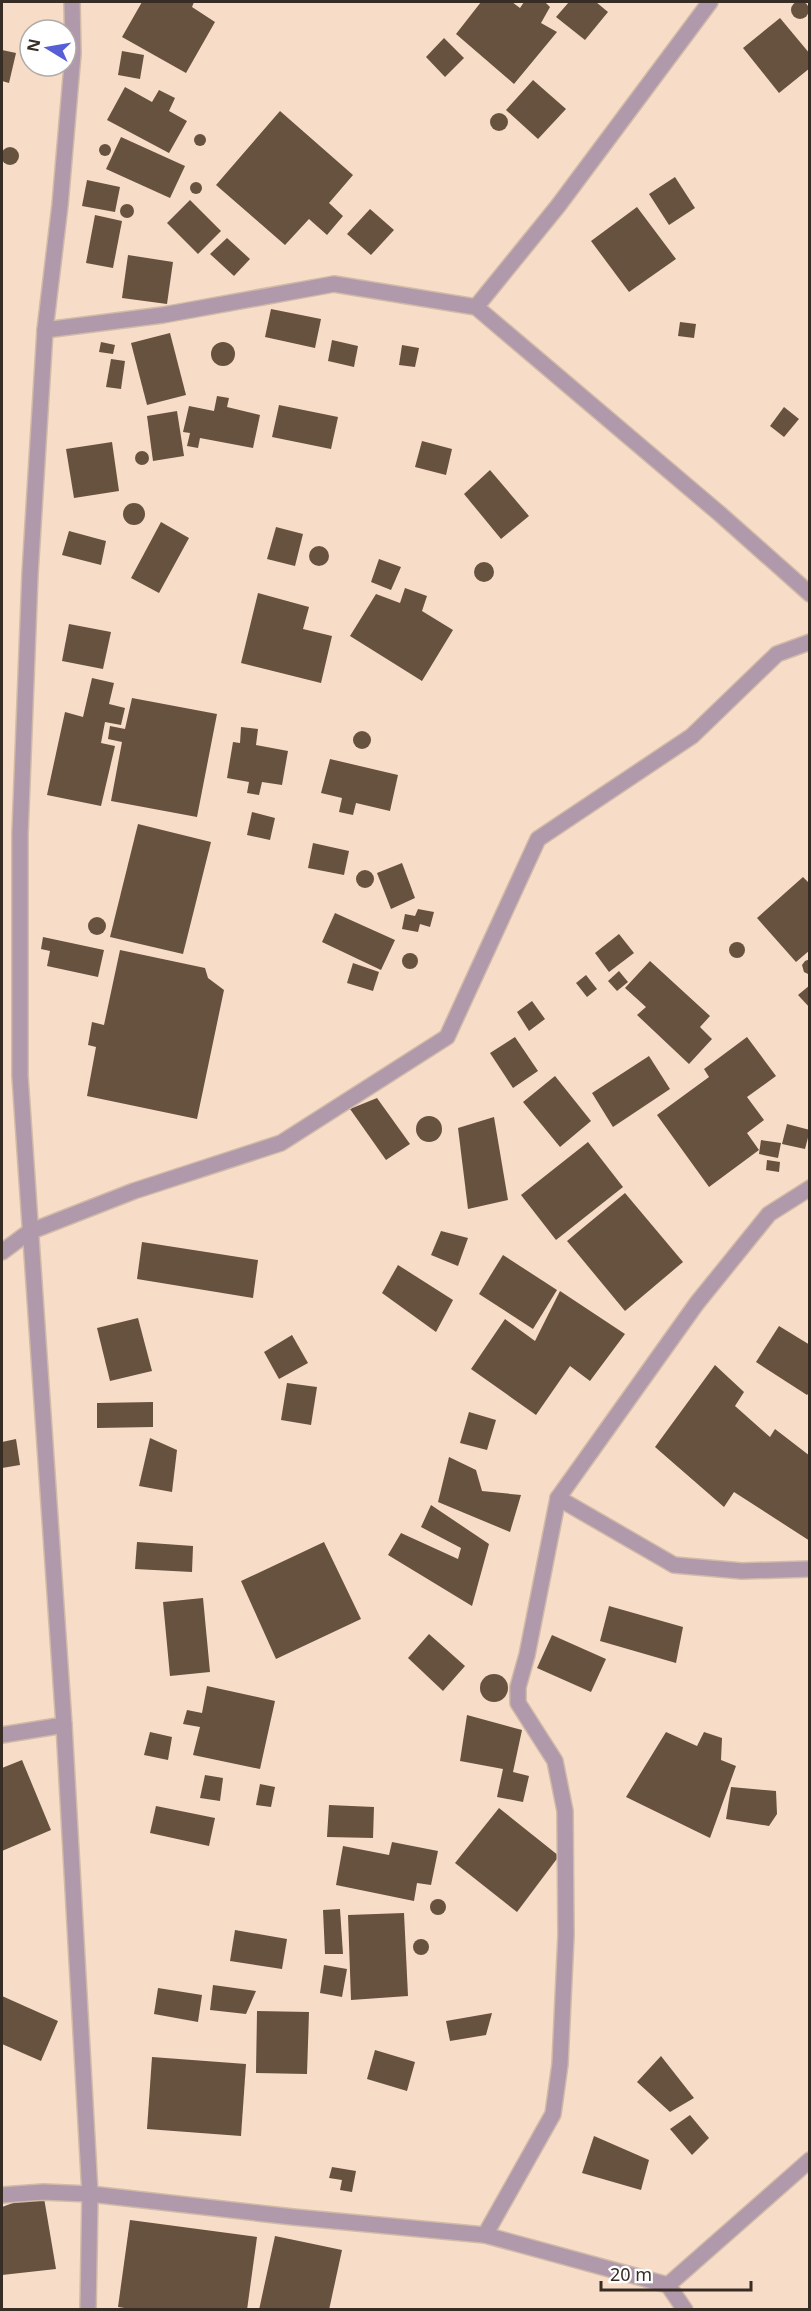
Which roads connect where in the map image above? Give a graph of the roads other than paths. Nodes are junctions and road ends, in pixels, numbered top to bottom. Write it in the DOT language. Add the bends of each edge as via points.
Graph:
graph roads {
  1 [pos="72,2"];
  2 [pos="710,2"];
  3 [pos="476,307"];
  4 [pos="45,330"];
  5 [pos="810,594"];
  6 [pos="810,642"];
  7 [pos="810,1188"];
  8 [pos="29,1232"];
  9 [pos="2,1252"];
  10 [pos="558,1498"];
  11 [pos="810,1569"];
  12 [pos="64,1725"];
  13 [pos="2,1735"];
  14 [pos="810,2160"];
  15 [pos="90,2194"];
  16 [pos="2,2195"];
  17 [pos="485,2235"];
  18 [pos="668,2285"];
  19 [pos="88,2310"];
  20 [pos="685,2310"];
  1 -- 4 [label="street" via="73,54"];
  2 -- 3 [label="street" via="558,206"];
  3 -- 4 [label="street" via="334,284 163,315"];
  3 -- 5 [label="street"];
  4 -- 8 [label="street" via="20,834 20,1076"];
  6 -- 8 [label="street" via="777,654 692,736 538,839 447,1038 281,1143 134,1191"];
  7 -- 10 [label="street" via="769,1214 697,1303"];
  8 -- 9 [label="street"];
  8 -- 12 [label="street"];
  10 -- 11 [label="street" via="675,1565 742,1571"];
  10 -- 17 [label="street" via="518,1687 518,1703 555,1761 565,1811 566,1935 560,2064 554,2114"];
  12 -- 13 [label="street"];
  12 -- 15 [label="street"];
  14 -- 18 [label="street"];
  15 -- 16 [label="street"];
  15 -- 17 [label="street"];
  15 -- 19 [label="street"];
  17 -- 18 [label="street"];
  18 -- 20 [label="street"];
}
